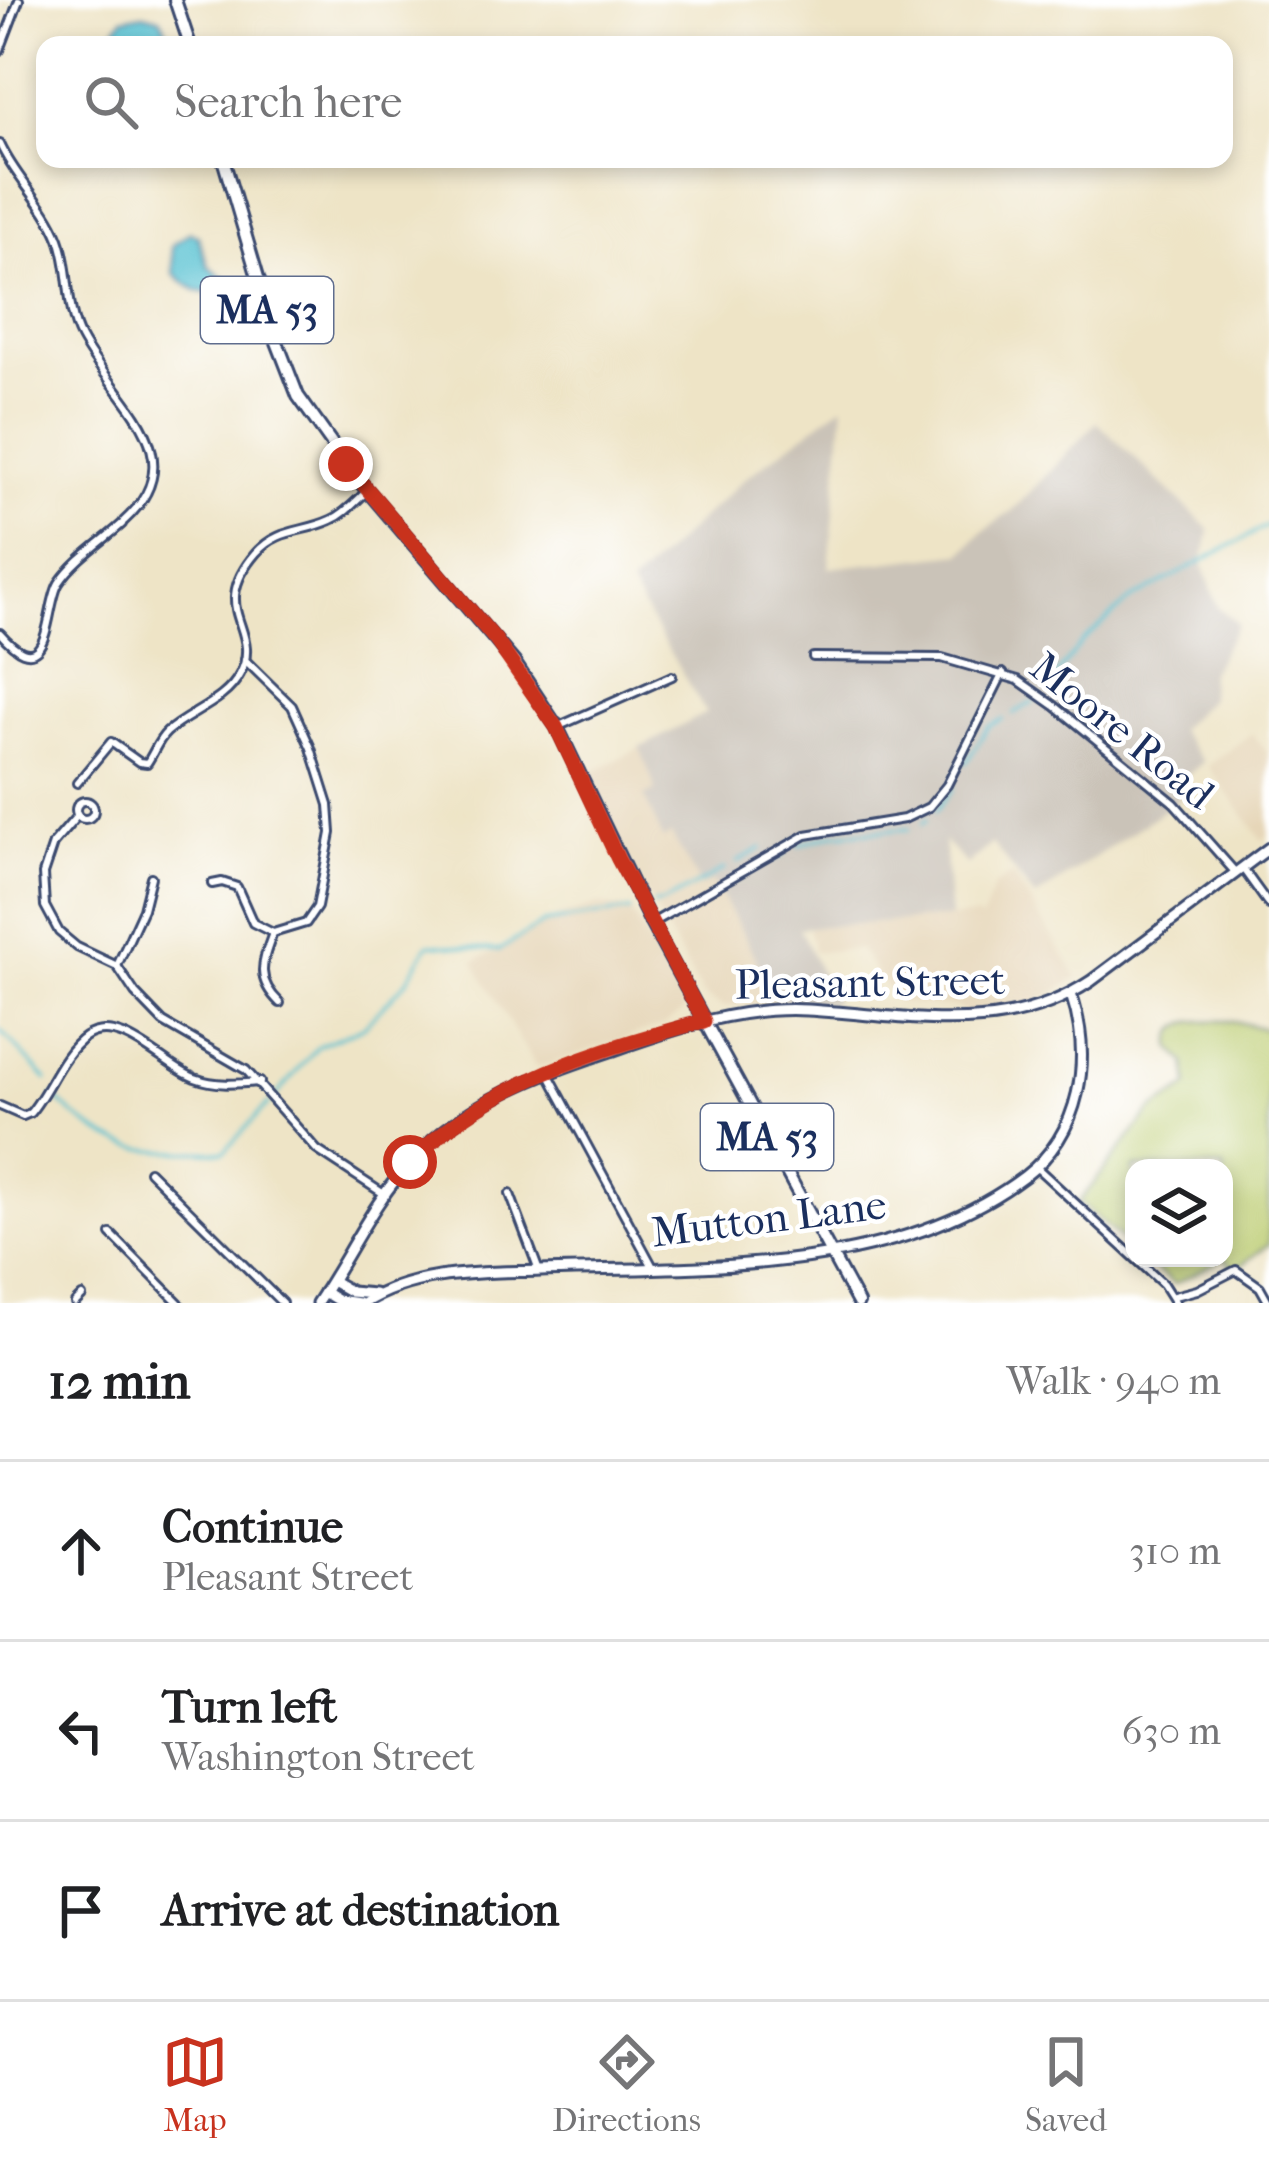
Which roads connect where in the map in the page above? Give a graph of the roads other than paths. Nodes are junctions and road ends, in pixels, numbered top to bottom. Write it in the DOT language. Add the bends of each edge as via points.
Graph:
graph roads {
  1 [pos="19,0"];
  2 [pos="175,0"];
  3 [pos="187,36"];
  4 [pos="0,50"];
  5 [pos="1,150"];
  6 [pos="226,168"];
  7 [pos="368,491"];
  8 [pos="0,633"];
  9 [pos="813,657"];
  10 [pos="245,660"];
  11 [pos="1003,674"];
  12 [pos="673,676"];
  13 [pos="556,727"];
  14 [pos="77,783"];
  15 [pos="77,816"];
  16 [pos="1269,848"];
  17 [pos="1239,870"];
  18 [pos="151,877"];
  19 [pos="212,884"];
  20 [pos="1269,904"];
  21 [pos="651,923"];
  22 [pos="273,933"];
  23 [pos="117,966"];
  24 [pos="1071,994"];
  25 [pos="280,1003"];
  26 [pos="704,1021"];
  27 [pos="547,1072"];
  28 [pos="260,1082"];
  29 [pos="0,1106"];
  30 [pos="1036,1167"];
  31 [pos="149,1171"];
  32 [pos="384,1194"];
  33 [pos="510,1194"];
  34 [pos="111,1234"];
  35 [pos="830,1253"];
  36 [pos="653,1267"];
  37 [pos="538,1271"];
  38 [pos="1269,1280"];
  39 [pos="332,1281"];
  40 [pos="1260,1288"];
  41 [pos="324,1292"];
  42 [pos="382,1298"];
  43 [pos="1175,1299"];
  44 [pos="179,1303"];
  45 [pos="282,1303"];
  46 [pos="317,1303"];
  47 [pos="361,1303"];
  48 [pos="858,1303"];
  49 [pos="1269,1303"];
  1 -- 4 [label="street"];
  2 -- 3 [label="main road"];
  5 -- 8 [label="street" via="58,235 78,334 151,443 152,482 123,523 59,583 38,647 17,649"];
  6 -- 7 [label="main road, MA 53" via="298,396"];
  7 -- 10 [label="street" via="330,520 280,533 251,560 233,598"];
  7 -- 13 [label="main road, MA 53" via="495,639"];
  9 -- 11 [label="street, Moore Road" via="942,658"];
  10 -- 14 [label="street" via="234,684 166,733 147,763 111,742"];
  10 -- 22 [label="street" via="292,706 329,806 317,907 306,922"];
  11 -- 17 [label="street, Moore Road" via="1041,694 1174,803"];
  11 -- 21 [label="street" via="929,807 904,820 806,835"];
  12 -- 13 [label="street"];
  13 -- 21 [label="main road, MA 53"];
  15 -- 23 [label="street" via="49,851 43,899 63,937"];
  16 -- 17 [label="main road, Pleasant Street"];
  17 -- 20 [label="street, Moore Road"];
  17 -- 24 [label="main road, Pleasant Street"];
  18 -- 23 [label="street"];
  19 -- 22 [label="street" via="237,887 253,923"];
  21 -- 26 [label="main road, MA 53"];
  22 -- 25 [label="street" via="261,973"];
  23 -- 28 [label="street" via="163,1022"];
  24 -- 26 [label="main road, Pleasant Street" via="997,1019 785,1009"];
  24 -- 30 [label="main road, Mutton Lane" via="1078,1092 1064,1132"];
  26 -- 27 [label="main road, Pleasant Street"];
  26 -- 35 [label="main road, MA 53"];
  27 -- 32 [label="main road, Pleasant Street" via="463,1115"];
  27 -- 36 [label="street"];
  28 -- 29 [label="street" via="200,1080 126,1037 100,1032 75,1047 30,1113"];
  28 -- 32 [label="street" via="317,1150"];
  30 -- 35 [label="main road, Mutton Lane" via="937,1227"];
  30 -- 43 [label="street"];
  31 -- 45 [label="street"];
  32 -- 39 [label="main road, Pleasant Street"];
  33 -- 37 [label="street"];
  34 -- 44 [label="street"];
  35 -- 36 [label="main road, Mutton Lane"];
  35 -- 48 [label="main road, MA 53"];
  36 -- 37 [label="main road, Mutton Lane"];
  37 -- 42 [label="main road, Mutton Lane" via="452,1275"];
  38 -- 40 [label="street"];
  39 -- 41 [label="main road, Pleasant Street"];
  39 -- 42 [label="main road"];
  40 -- 43 [label="street" via="1232,1270"];
  40 -- 49 [label="street"];
  41 -- 46 [label="main road, Pleasant Street"];
  41 -- 47 [label="main road, Mutton Lane"];
  42 -- 47 [label="main road, Mutton Lane"];
}
